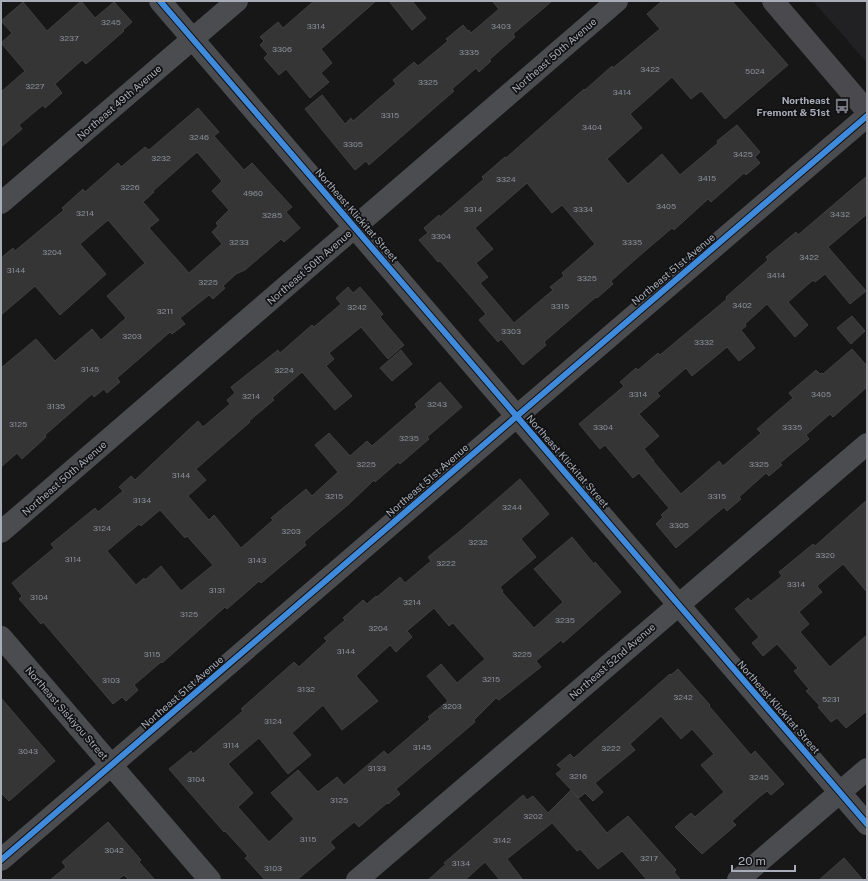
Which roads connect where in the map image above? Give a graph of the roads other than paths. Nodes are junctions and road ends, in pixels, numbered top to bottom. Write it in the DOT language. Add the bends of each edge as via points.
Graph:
graph roads {
  1 [pos="160,1"];
  2 [pos="237,1"];
  3 [pos="617,1"];
  4 [pos="773,1"];
  5 [pos="192,39"];
  6 [pos="867,111"];
  7 [pos="867,116"];
  8 [pos="1,203"];
  9 [pos="355,228"];
  10 [pos="516,416"];
  11 [pos="867,444"];
  12 [pos="1,532"];
  13 [pos="678,604"];
  14 [pos="1,637"];
  15 [pos="112,765"];
  16 [pos="867,769"];
  17 [pos="840,792"];
  18 [pos="867,824"];
  19 [pos="1,860"];
  20 [pos="210,880"];
  21 [pos="357,880"];
  22 [pos="738,880"];
  1 -- 5 [label="street, Northeast Klickitat Street"];
  2 -- 5 [label="street, Northeast 49th Avenue"];
  3 -- 9 [label="street, Northeast 50th Avenue"];
  4 -- 6 [label="main road"];
  5 -- 8 [label="street, Northeast 49th Avenue"];
  5 -- 9 [label="street, Northeast Klickitat Street"];
  7 -- 10 [label="street, Northeast 51st Avenue"];
  9 -- 10 [label="street, Northeast Klickitat Street"];
  9 -- 12 [label="street, Northeast 50th Avenue"];
  10 -- 13 [label="street, Northeast Klickitat Street"];
  10 -- 15 [label="street, Northeast 51st Avenue"];
  11 -- 13 [label="street, Northeast 52nd Avenue"];
  13 -- 17 [label="street, Northeast Klickitat Street"];
  13 -- 21 [label="street, Northeast 52nd Avenue"];
  14 -- 15 [label="street, Northeast Siskiyou Street"];
  15 -- 19 [label="street, Northeast 51st Avenue"];
  15 -- 20 [label="street, Northeast Siskiyou Street"];
  16 -- 17 [label="street"];
  17 -- 18 [label="street, Northeast Klickitat Street"];
  17 -- 22 [label="street"];
}
